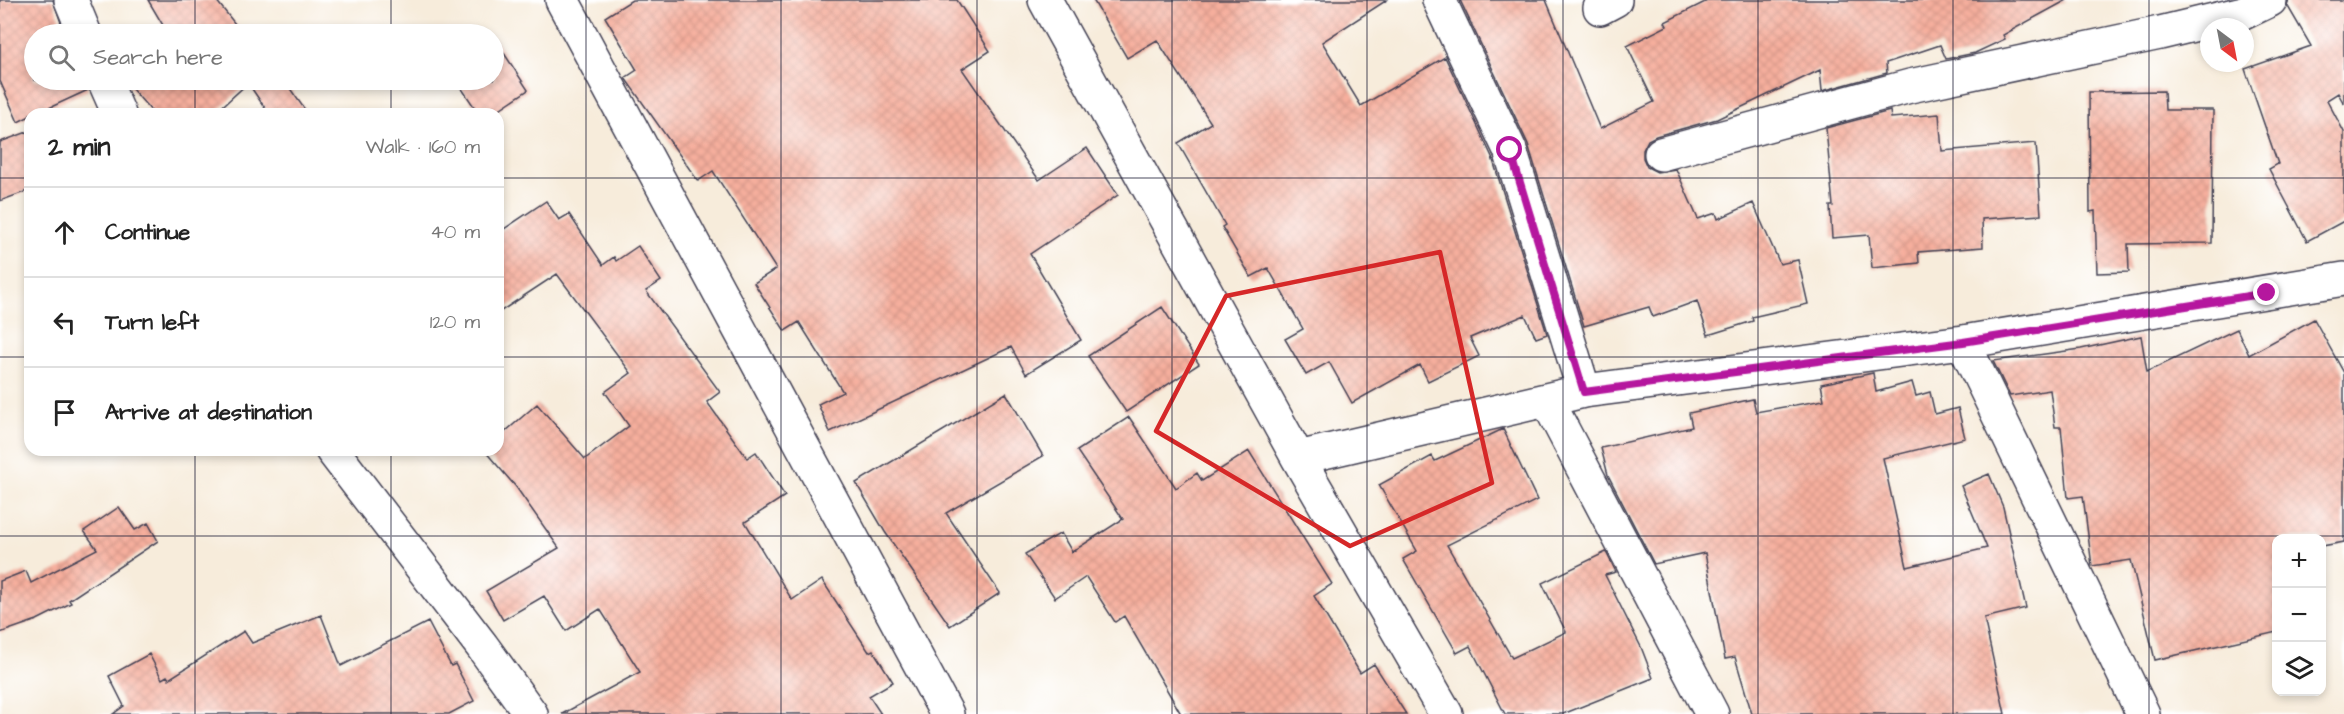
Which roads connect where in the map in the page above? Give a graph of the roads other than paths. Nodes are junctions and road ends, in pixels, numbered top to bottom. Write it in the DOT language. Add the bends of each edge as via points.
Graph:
graph roads {
  1 [pos="71,0"];
  2 [pos="562,0"];
  3 [pos="1045,0"];
  4 [pos="1439,0"];
  5 [pos="2270,0"];
  6 [pos="81,24"];
  7 [pos="108,90"];
  8 [pos="116,108"];
  9 [pos="1661,154"];
  10 [pos="2344,279"];
  11 [pos="1963,342"];
  12 [pos="1584,392"];
  13 [pos="1547,400"];
  14 [pos="337,456"];
  15 [pos="1298,458"];
  16 [pos="940,711"];
  17 [pos="531,714"];
  18 [pos="1446,714"];
  19 [pos="1712,714"];
  20 [pos="2143,714"];
  1 -- 6 [label="street"];
  2 -- 16 [label="street"];
  3 -- 15 [label="street"];
  4 -- 12 [label="street" via="1510,150"];
  5 -- 9 [label="street" via="2243,13 1910,86"];
  7 -- 8 [label="street"];
  10 -- 11 [label="street"];
  11 -- 12 [label="street"];
  11 -- 20 [label="street"];
  12 -- 13 [label="street"];
  13 -- 15 [label="street"];
  13 -- 19 [label="street"];
  14 -- 17 [label="street"];
  15 -- 18 [label="street"];
}
